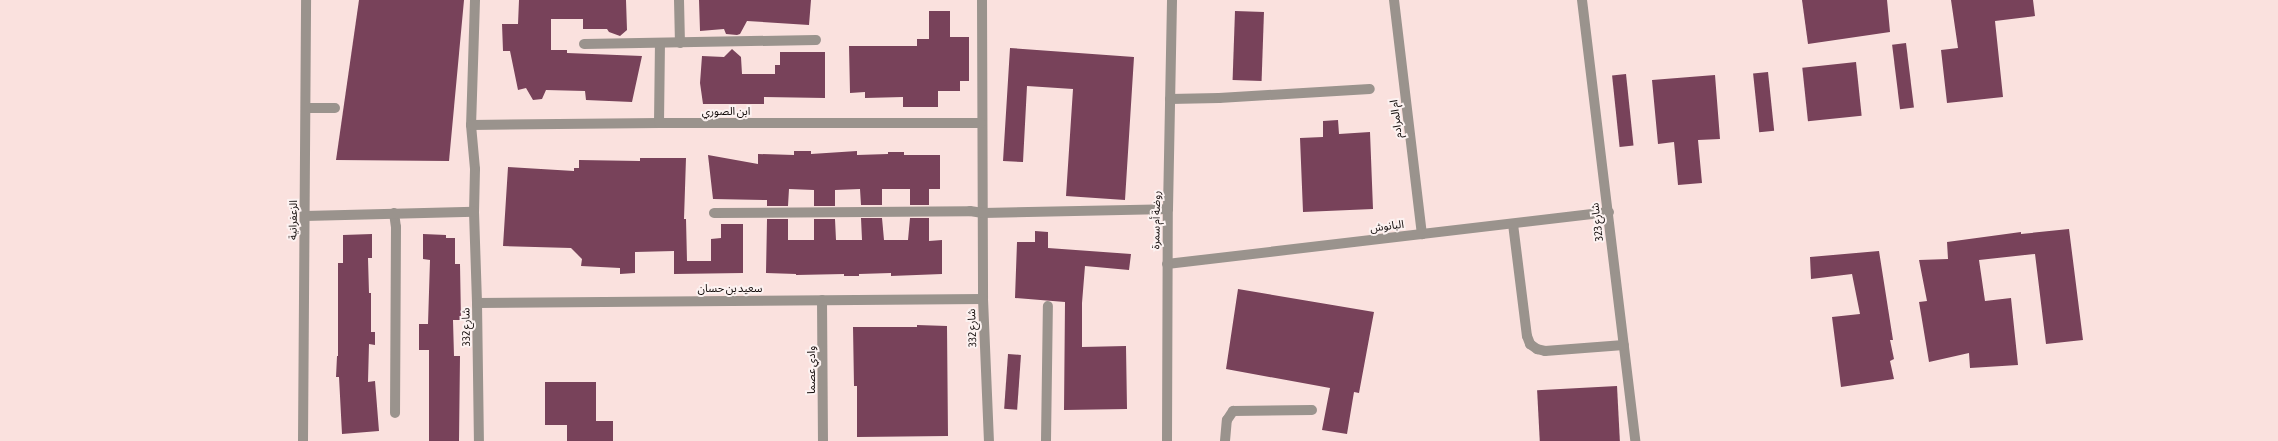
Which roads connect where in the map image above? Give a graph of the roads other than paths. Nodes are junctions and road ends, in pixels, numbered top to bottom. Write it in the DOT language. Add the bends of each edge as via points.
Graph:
graph roads {
  1 [pos="306,0"];
  2 [pos="474,0"];
  3 [pos="679,0"];
  4 [pos="982,0"];
  5 [pos="1172,0"];
  6 [pos="1394,0"];
  7 [pos="1582,0"];
  8 [pos="816,40"];
  9 [pos="660,42"];
  10 [pos="680,43"];
  11 [pos="584,44"];
  12 [pos="1370,89"];
  13 [pos="1170,99"];
  14 [pos="307,108"];
  15 [pos="335,108"];
  16 [pos="659,123"];
  17 [pos="981,123"];
  18 [pos="471,125"];
  19 [pos="1168,209"];
  20 [pos="474,212"];
  21 [pos="1608,212"];
  22 [pos="394,213"];
  23 [pos="714,213"];
  24 [pos="983,213"];
  25 [pos="305,216"];
  26 [pos="1513,224"];
  27 [pos="1422,234"];
  28 [pos="1168,264"];
  29 [pos="983,299"];
  30 [pos="822,300"];
  31 [pos="477,303"];
  32 [pos="1048,306"];
  33 [pos="1624,345"];
  34 [pos="1312,410"];
  35 [pos="395,413"];
  36 [pos="303,441"];
  37 [pos="479,441"];
  38 [pos="823,441"];
  39 [pos="989,441"];
  40 [pos="1046,441"];
  41 [pos="1167,441"];
  42 [pos="1225,441"];
  43 [pos="1635,441"];
  1 -- 14 [label="street, الزعفرانية"];
  2 -- 18 [label="street, شارع 332"];
  3 -- 10 [label="street"];
  4 -- 17 [label="street, شارع 332"];
  5 -- 13 [label="street, روضة أم سمرة"];
  6 -- 27 [label="street, ام المرادم"];
  7 -- 21 [label="street, شارع 323"];
  8 -- 10 [label="street"];
  9 -- 10 [label="street"];
  9 -- 11 [label="street"];
  9 -- 16 [label="street"];
  12 -- 13 [label="street"];
  13 -- 19 [label="street, روضة أم سمرة"];
  14 -- 15 [label="street"];
  14 -- 25 [label="street, الزعفرانية"];
  16 -- 17 [label="street, ابن الصوري"];
  16 -- 18 [label="street, ابن الصوري"];
  17 -- 24 [label="street, شارع 332"];
  18 -- 20 [label="street, شارع 332" via="475,169"];
  19 -- 24 [label="street"];
  19 -- 28 [label="street, روضة أم سمرة"];
  20 -- 22 [label="street"];
  20 -- 31 [label="street, شارع 332"];
  21 -- 26 [label="street, البانوش"];
  21 -- 33 [label="street, شارع 323"];
  22 -- 25 [label="street"];
  22 -- 35 [label="street"];
  23 -- 24 [label="street" via="970,210"];
  24 -- 29 [label="street, شارع 332"];
  25 -- 36 [label="street, الزعفرانية"];
  26 -- 27 [label="street, البانوش"];
  26 -- 33 [label="street" via="1530,344 1537,350 1545,351"];
  27 -- 28 [label="street, البانوش"];
  28 -- 41 [label="street, روضة أم سمرة"];
  29 -- 30 [label="street, سعيد بن حسان"];
  29 -- 39 [label="street, شارع 332"];
  30 -- 31 [label="street, سعيد بن حسان"];
  30 -- 38 [label="street, وادي عصما"];
  31 -- 37 [label="street, شارع 332"];
  32 -- 40 [label="street"];
  33 -- 43 [label="street, شارع 323"];
  34 -- 42 [label="street" via="1233,411 1227,420"];
}
